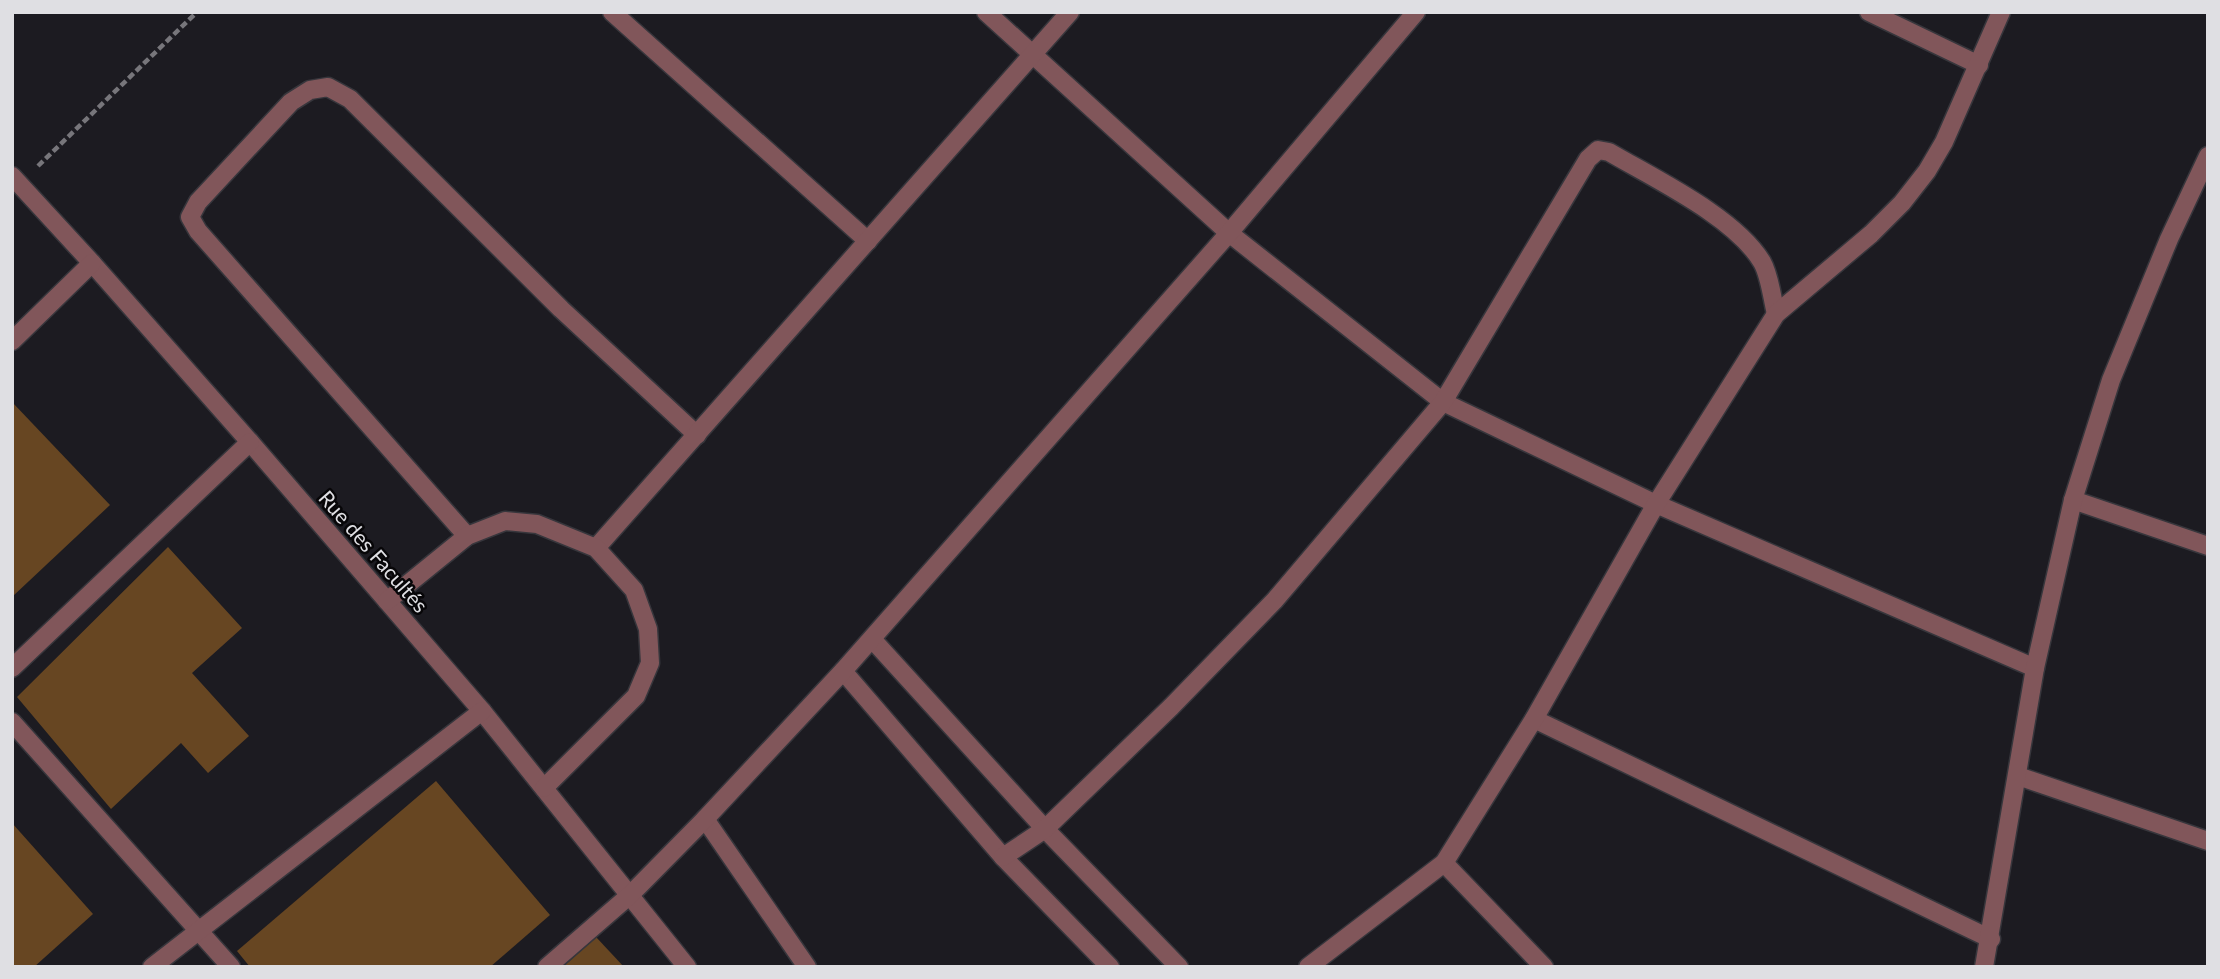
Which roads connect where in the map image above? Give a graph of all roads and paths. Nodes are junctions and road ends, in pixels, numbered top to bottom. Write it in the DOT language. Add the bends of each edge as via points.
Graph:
graph roads {
  1 [pos="197,12"];
  2 [pos="611,12"];
  3 [pos="986,12"];
  4 [pos="1070,12"];
  5 [pos="1416,12"];
  6 [pos="1869,12"];
  7 [pos="2001,12"];
  8 [pos="1034,54"];
  9 [pos="1979,65"];
  10 [pos="2206,164"];
  11 [pos="16,180"];
  12 [pos="1229,233"];
  13 [pos="868,241"];
  14 [pos="92,263"];
  15 [pos="1776,314"];
  16 [pos="12,341"];
  17 [pos="1443,402"];
  18 [pos="697,435"];
  19 [pos="250,442"];
  20 [pos="2073,500"];
  21 [pos="1656,504"];
  22 [pos="467,536"];
  23 [pos="2208,546"];
  24 [pos="596,548"];
  25 [pos="387,601"];
  26 [pos="872,639"];
  27 [pos="12,668"];
  28 [pos="2035,668"];
  29 [pos="843,671"];
  30 [pos="482,711"];
  31 [pos="1534,719"];
  32 [pos="12,722"];
  33 [pos="2018,776"];
  34 [pos="544,788"];
  35 [pos="705,819"];
  36 [pos="1045,829"];
  37 [pos="2208,841"];
  38 [pos="1003,857"];
  39 [pos="1444,863"];
  40 [pos="630,895"];
  41 [pos="199,930"];
  42 [pos="1991,939"];
  43 [pos="152,967"];
  44 [pos="231,967"];
  45 [pos="547,967"];
  46 [pos="687,967"];
  47 [pos="807,967"];
  48 [pos="1110,967"];
  49 [pos="1179,967"];
  50 [pos="1308,967"];
  51 [pos="1544,967"];
  52 [pos="1984,967"];
  1 -- 11 [label="path"];
  2 -- 13 [label="street"];
  3 -- 8 [label="street"];
  4 -- 8 [label="street"];
  5 -- 12 [label="street"];
  6 -- 9 [label="street"];
  7 -- 9 [label="street"];
  8 -- 12 [label="street"];
  8 -- 13 [label="street"];
  9 -- 15 [label="street" via="1944,142 1902,203"];
  10 -- 20 [label="street" via="2169,239 2111,380"];
  11 -- 14 [label="street, Rue des Facultés"];
  12 -- 17 [label="street"];
  12 -- 26 [label="street"];
  13 -- 18 [label="street"];
  14 -- 16 [label="street"];
  14 -- 19 [label="street, Rue des Facultés"];
  15 -- 17 [label="street" via="1763,264 1743,237 1707,210 1609,152 1598,150 1588,159"];
  15 -- 21 [label="street"];
  17 -- 21 [label="street"];
  17 -- 36 [label="street" via="1275,600"];
  18 -- 22 [label="street" via="561,309 350,99 328,88 310,90 291,102 198,202 190,217"];
  18 -- 24 [label="street"];
  19 -- 25 [label="street, Rue des Facultés"];
  19 -- 27 [label="street"];
  20 -- 23 [label="street"];
  20 -- 28 [label="street"];
  21 -- 28 [label="street"];
  21 -- 31 [label="street"];
  22 -- 24 [label="street" via="505,521 537,524"];
  22 -- 25 [label="street"];
  24 -- 34 [label="street" via="634,590 648,629 650,663 636,696"];
  25 -- 30 [label="street, Rue des Facultés"];
  26 -- 29 [label="street"];
  26 -- 36 [label="street"];
  28 -- 33 [label="street"];
  29 -- 35 [label="street"];
  29 -- 38 [label="street"];
  30 -- 34 [label="street, Rue des Facultés"];
  30 -- 41 [label="street"];
  31 -- 39 [label="street"];
  31 -- 42 [label="street"];
  32 -- 41 [label="street"];
  33 -- 37 [label="street"];
  33 -- 42 [label="street"];
  34 -- 40 [label="street, Rue des Facultés"];
  35 -- 40 [label="street"];
  35 -- 47 [label="street"];
  36 -- 38 [label="street"];
  36 -- 49 [label="street"];
  38 -- 48 [label="street"];
  39 -- 50 [label="street"];
  39 -- 51 [label="street"];
  40 -- 45 [label="street"];
  40 -- 46 [label="street, Rue des Facultés"];
  41 -- 43 [label="street"];
  41 -- 44 [label="street"];
  42 -- 52 [label="street"];
}
